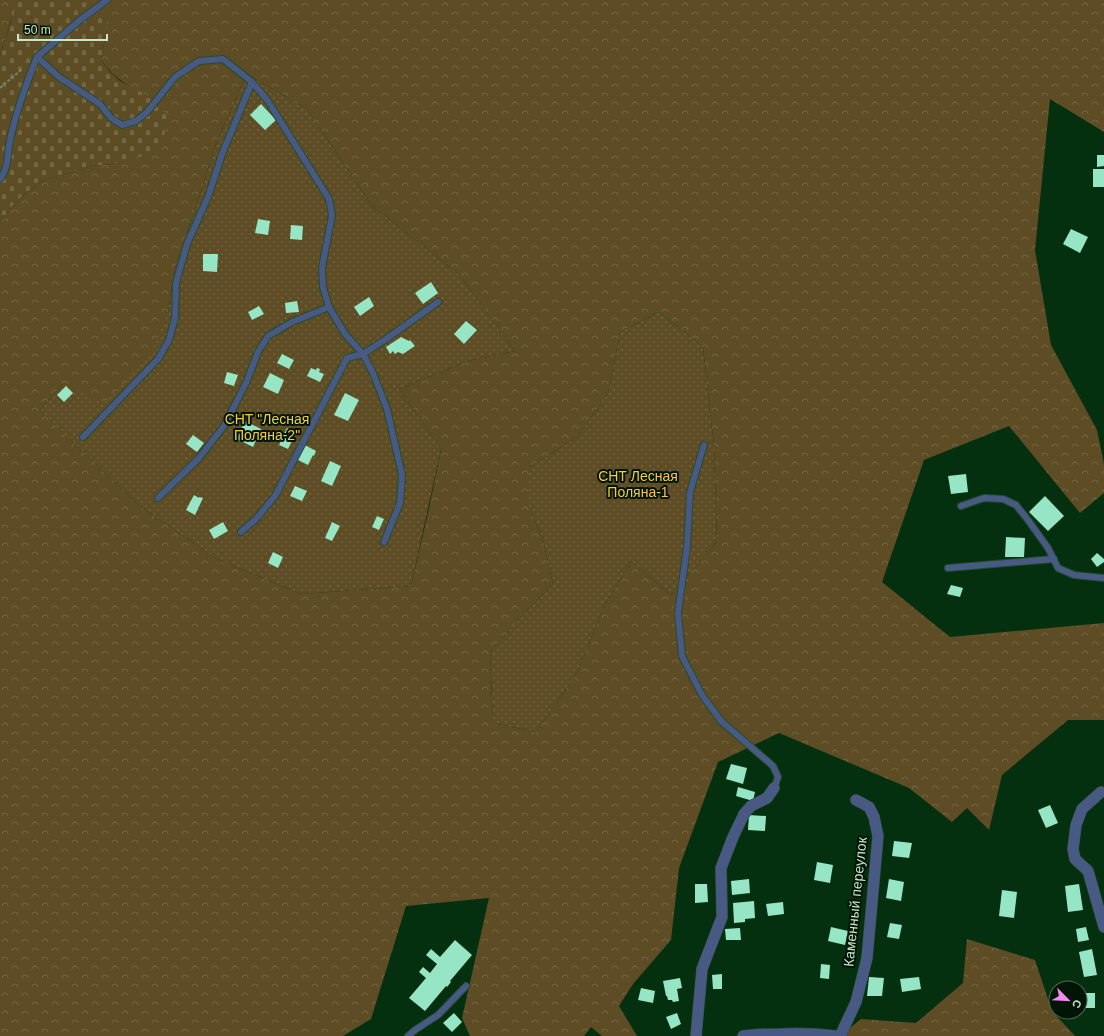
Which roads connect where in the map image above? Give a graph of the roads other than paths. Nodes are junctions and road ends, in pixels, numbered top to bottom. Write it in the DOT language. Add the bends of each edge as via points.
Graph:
graph roads {
  1 [pos="107,0"];
  2 [pos="37,57"];
  3 [pos="252,82"];
  4 [pos="0,179"];
  5 [pos="438,302"];
  6 [pos="329,307"];
  7 [pos="363,354"];
  8 [pos="83,437"];
  9 [pos="704,445"];
  10 [pos="158,498"];
  11 [pos="961,506"];
  12 [pos="241,532"];
  13 [pos="384,542"];
  14 [pos="1054,560"];
  15 [pos="948,568"];
  16 [pos="1104,578"];
  17 [pos="774,788"];
  18 [pos="1101,792"];
  19 [pos="856,800"];
  20 [pos="1104,927"];
  21 [pos="466,986"];
  22 [pos="408,1036"];
  23 [pos="696,1036"];
  24 [pos="743,1036"];
  25 [pos="836,1036"];
  26 [pos="840,1036"];
  1 -- 2 [label="lane"];
  2 -- 3 [label="lane" via="59,77 100,104 111,118 122,125 136,122 175,77 199,60 223,59"];
  2 -- 4 [label="lane" via="23,94 10,141 7,164"];
  3 -- 6 [label="lane" via="268,101 329,198 332,215 322,268 323,287"];
  3 -- 8 [label="lane" via="187,244 176,283 175,318 169,340 158,359"];
  5 -- 7 [label="lane"];
  6 -- 7 [label="lane" via="345,334"];
  6 -- 10 [label="lane" via="292,322 268,336 224,426 199,458"];
  7 -- 12 [label="lane" via="347,358 275,496"];
  7 -- 13 [label="lane" via="387,409 402,476 400,503"];
  9 -- 17 [label="lane" via="690,492 687,547 678,613 682,656 702,695 721,721 773,766 778,777"];
  11 -- 14 [label="lane" via="984,498 1003,499 1016,505 1044,542"];
  14 -- 15 [label="lane"];
  14 -- 16 [label="lane" via="1058,568 1074,575"];
  17 -- 23 [label="street" via="767,798 751,806 744,814 721,868 722,917 702,969"];
  18 -- 20 [label="street" via="1082,809 1076,825 1073,849 1075,859 1088,871"];
  19 -- 26 [label="street, Каменный переулок" via="869,807 878,836 867,958 856,1002"];
  21 -- 22 [label="lane" via="438,1015"];
  24 -- 25 [label="street"];
}
